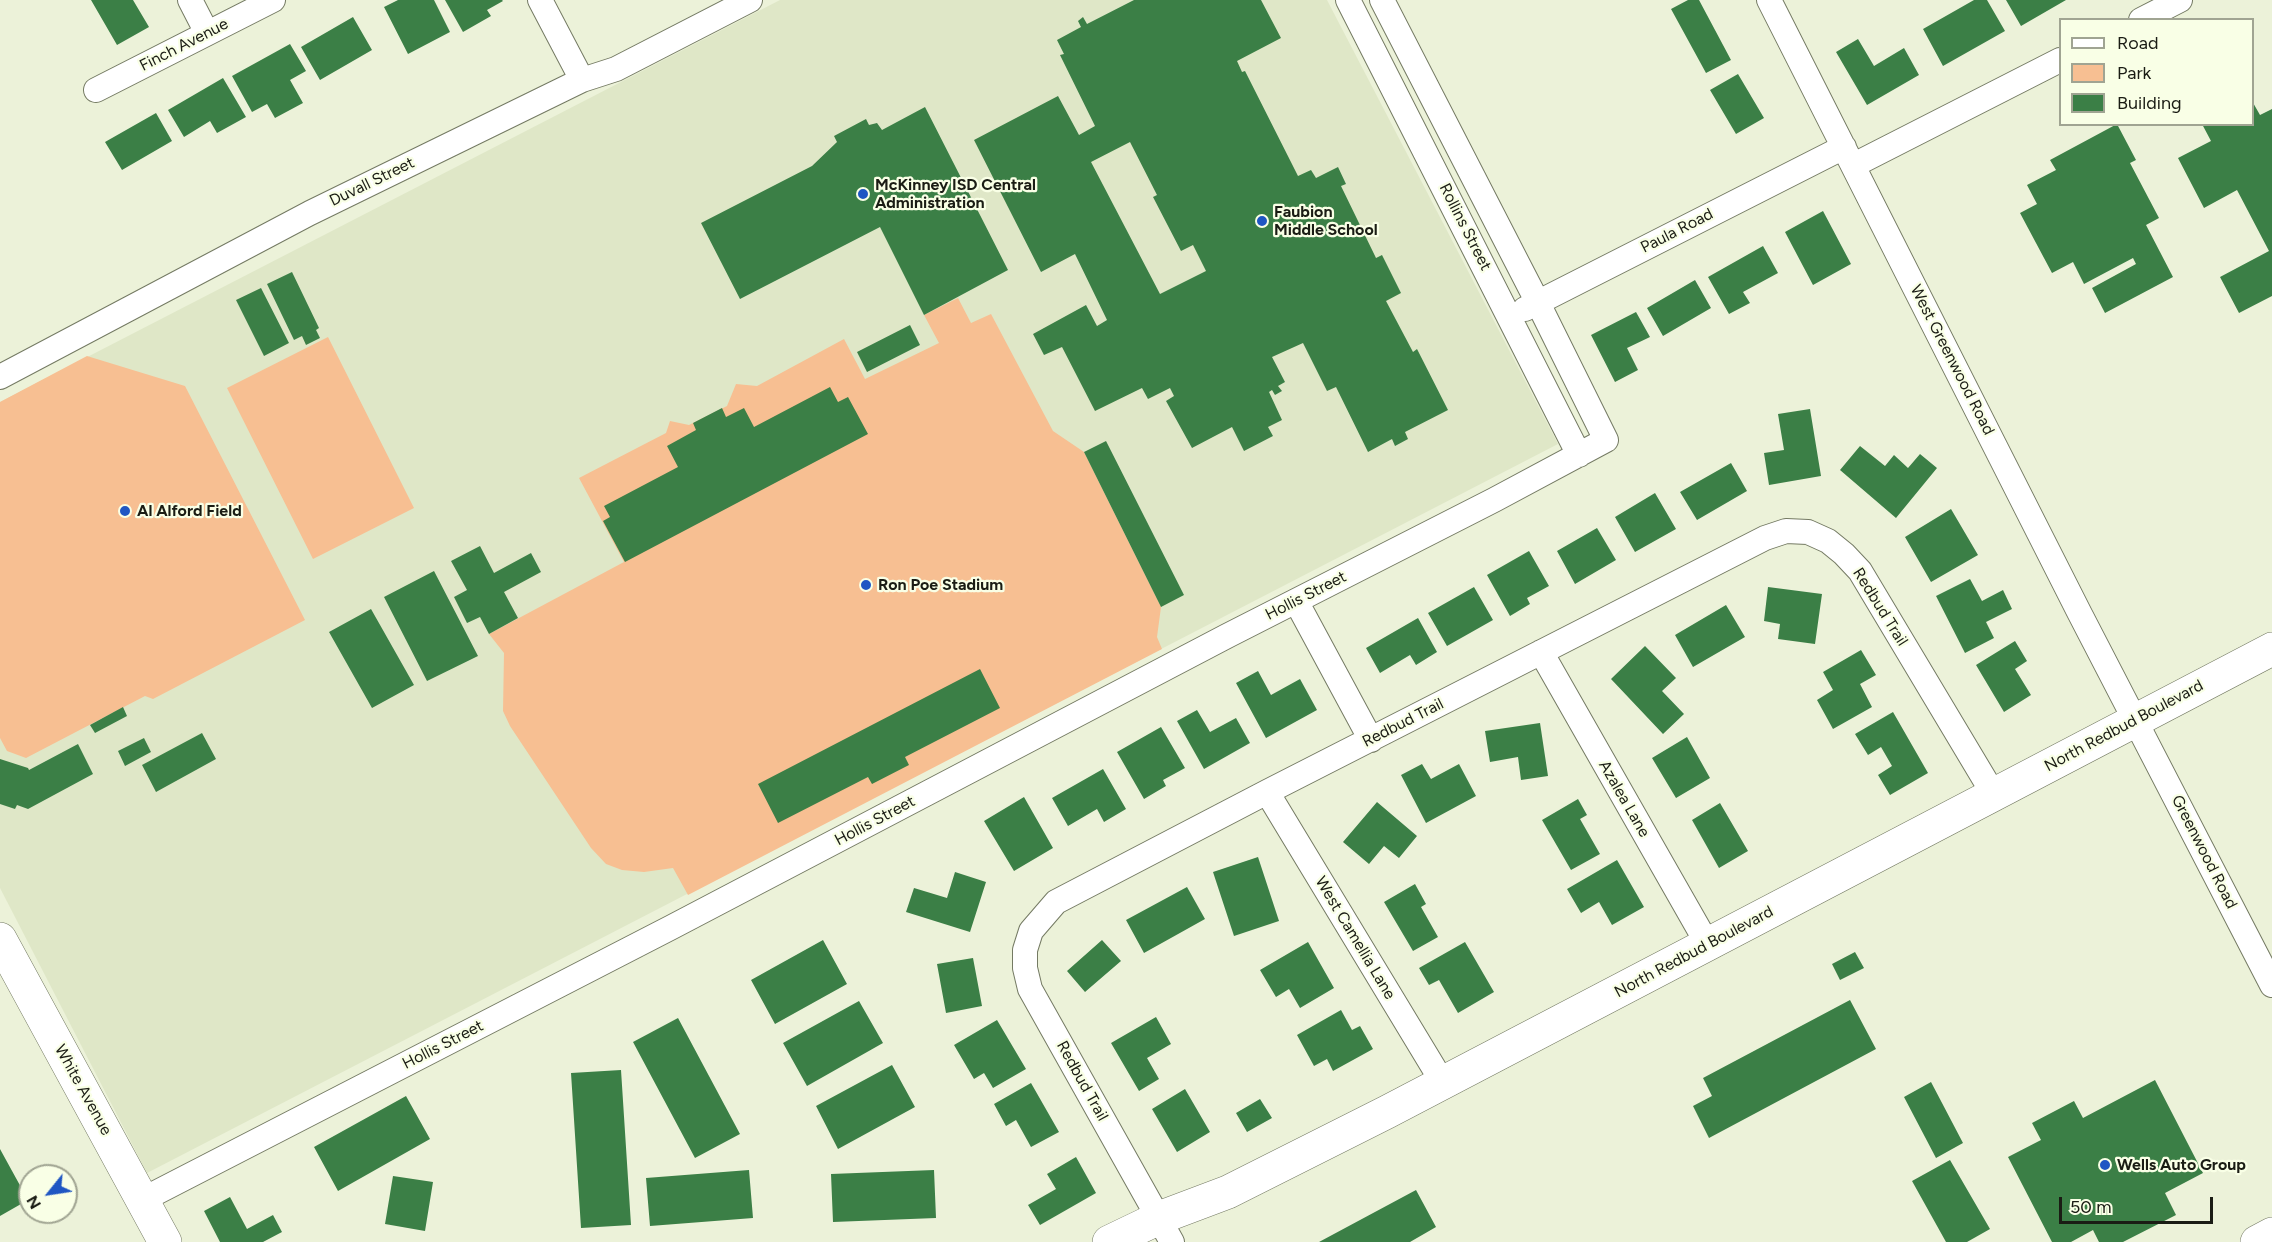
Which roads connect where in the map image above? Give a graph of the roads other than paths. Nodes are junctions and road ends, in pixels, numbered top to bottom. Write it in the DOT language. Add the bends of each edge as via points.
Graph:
graph roads {
  1 [pos="190,0"];
  2 [pos="273,0"];
  3 [pos="540,0"];
  4 [pos="750,0"];
  5 [pos="1348,0"];
  6 [pos="1382,0"];
  7 [pos="1769,0"];
  8 [pos="2180,0"];
  9 [pos="2145,18"];
  10 [pos="207,33"];
  11 [pos="2059,61"];
  12 [pos="582,80"];
  13 [pos="96,90"];
  14 [pos="1849,156"];
  15 [pos="1538,303"];
  16 [pos="1510,316"];
  17 [pos="0,377"];
  18 [pos="1606,440"];
  19 [pos="1580,455"];
  20 [pos="1296,602"];
  21 [pos="2272,649"];
  22 [pos="1541,652"];
  23 [pos="2135,720"];
  24 [pos="1371,740"];
  25 [pos="1267,792"];
  26 [pos="1994,795"];
  27 [pos="0,939"];
  28 [pos="1708,945"];
  29 [pos="2272,985"];
  30 [pos="1443,1083"];
  31 [pos="142,1200"];
  32 [pos="1165,1230"];
  33 [pos="2272,1234"];
  34 [pos="165,1242"];
  35 [pos="1109,1242"];
  36 [pos="2257,1242"];
  1 -- 10 [label="street"];
  2 -- 10 [label="street, Finch Avenue"];
  3 -- 12 [label="street"];
  4 -- 12 [label="street, Duvall Street" via="616,69"];
  5 -- 16 [label="street, Rollins Street"];
  6 -- 15 [label="street, Rollins Street"];
  7 -- 14 [label="street, West Greenwood Road"];
  8 -- 9 [label="street"];
  10 -- 13 [label="street, Finch Avenue"];
  11 -- 14 [label="street, Paula Road"];
  12 -- 17 [label="street, Duvall Street" via="310,213"];
  14 -- 15 [label="street, Paula Road"];
  14 -- 23 [label="street, West Greenwood Road"];
  15 -- 16 [label="street, Paula Road"];
  15 -- 18 [label="street, Rollins Street"];
  16 -- 19 [label="street, Rollins Street"];
  18 -- 19 [label="street, Hollis Street"];
  19 -- 20 [label="street, Hollis Street"];
  20 -- 24 [label="street"];
  20 -- 31 [label="street, Hollis Street"];
  21 -- 23 [label="street, North Redbud Boulevard"];
  22 -- 24 [label="street, Redbud Trail"];
  22 -- 26 [label="street, Redbud Trail" via="1765,538 1786,531 1808,532 1828,541 1860,571"];
  22 -- 28 [label="street, Azalea Lane"];
  23 -- 26 [label="street, North Redbud Boulevard"];
  23 -- 29 [label="street, Greenwood Road"];
  24 -- 25 [label="street, Redbud Trail"];
  25 -- 30 [label="street, West Camellia Lane"];
  25 -- 32 [label="street, Redbud Trail" via="1056,902 1031,932 1025,950 1030,989"];
  26 -- 28 [label="street, North Redbud Boulevard"];
  27 -- 31 [label="street, White Avenue"];
  28 -- 30 [label="street, North Redbud Boulevard"];
  30 -- 32 [label="street, North Redbud Boulevard" via="1228,1192"];
  31 -- 34 [label="street, White Avenue"];
  32 -- 35 [label="street, North Redbud Boulevard"];
  33 -- 36 [label="street"];
}
